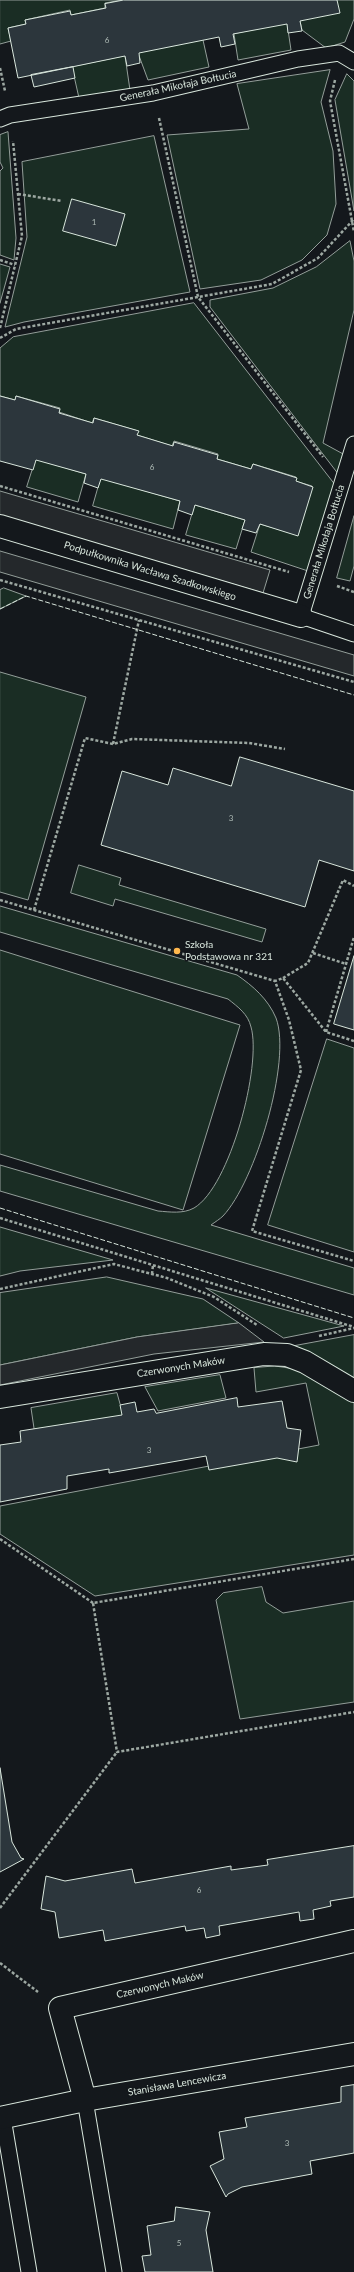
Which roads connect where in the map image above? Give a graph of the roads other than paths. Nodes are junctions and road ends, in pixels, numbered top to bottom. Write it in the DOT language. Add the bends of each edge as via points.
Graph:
graph roads {
  1 [pos="349,59"];
  2 [pos="5,117"];
  3 [pos="354,444"];
  4 [pos="0,526"];
  5 [pos="301,616"];
  6 [pos="354,634"];
  7 [pos="354,1391"];
  8 [pos="0,1397"];
  9 [pos="354,1940"];
  10 [pos="354,2054"];
  11 [pos="85,2100"];
  12 [pos="2,2118"];
  13 [pos="29,2272"];
  14 [pos="114,2272"];
  1 -- 2 [label="lane, Generała Mikołaja Bołtucia" via="339,53 298,59 153,93"];
  3 -- 5 [label="lane, Generała Mikołaja Bołtucia"];
  4 -- 5 [label="street, Podpułkownika Wacława Szadkowskiego"];
  5 -- 6 [label="lane"];
  7 -- 8 [label="street, Czerwonych Maków" via="305,1362 287,1355 264,1354"];
  9 -- 11 [label="street, Czerwonych Maków" via="60,2008"];
  10 -- 11 [label="street, Stanisława Lencewicza"];
  11 -- 12 [label="street, Stanisława Lencewicza"];
  11 -- 14 [label="lane"];
  12 -- 13 [label="lane"];
}
